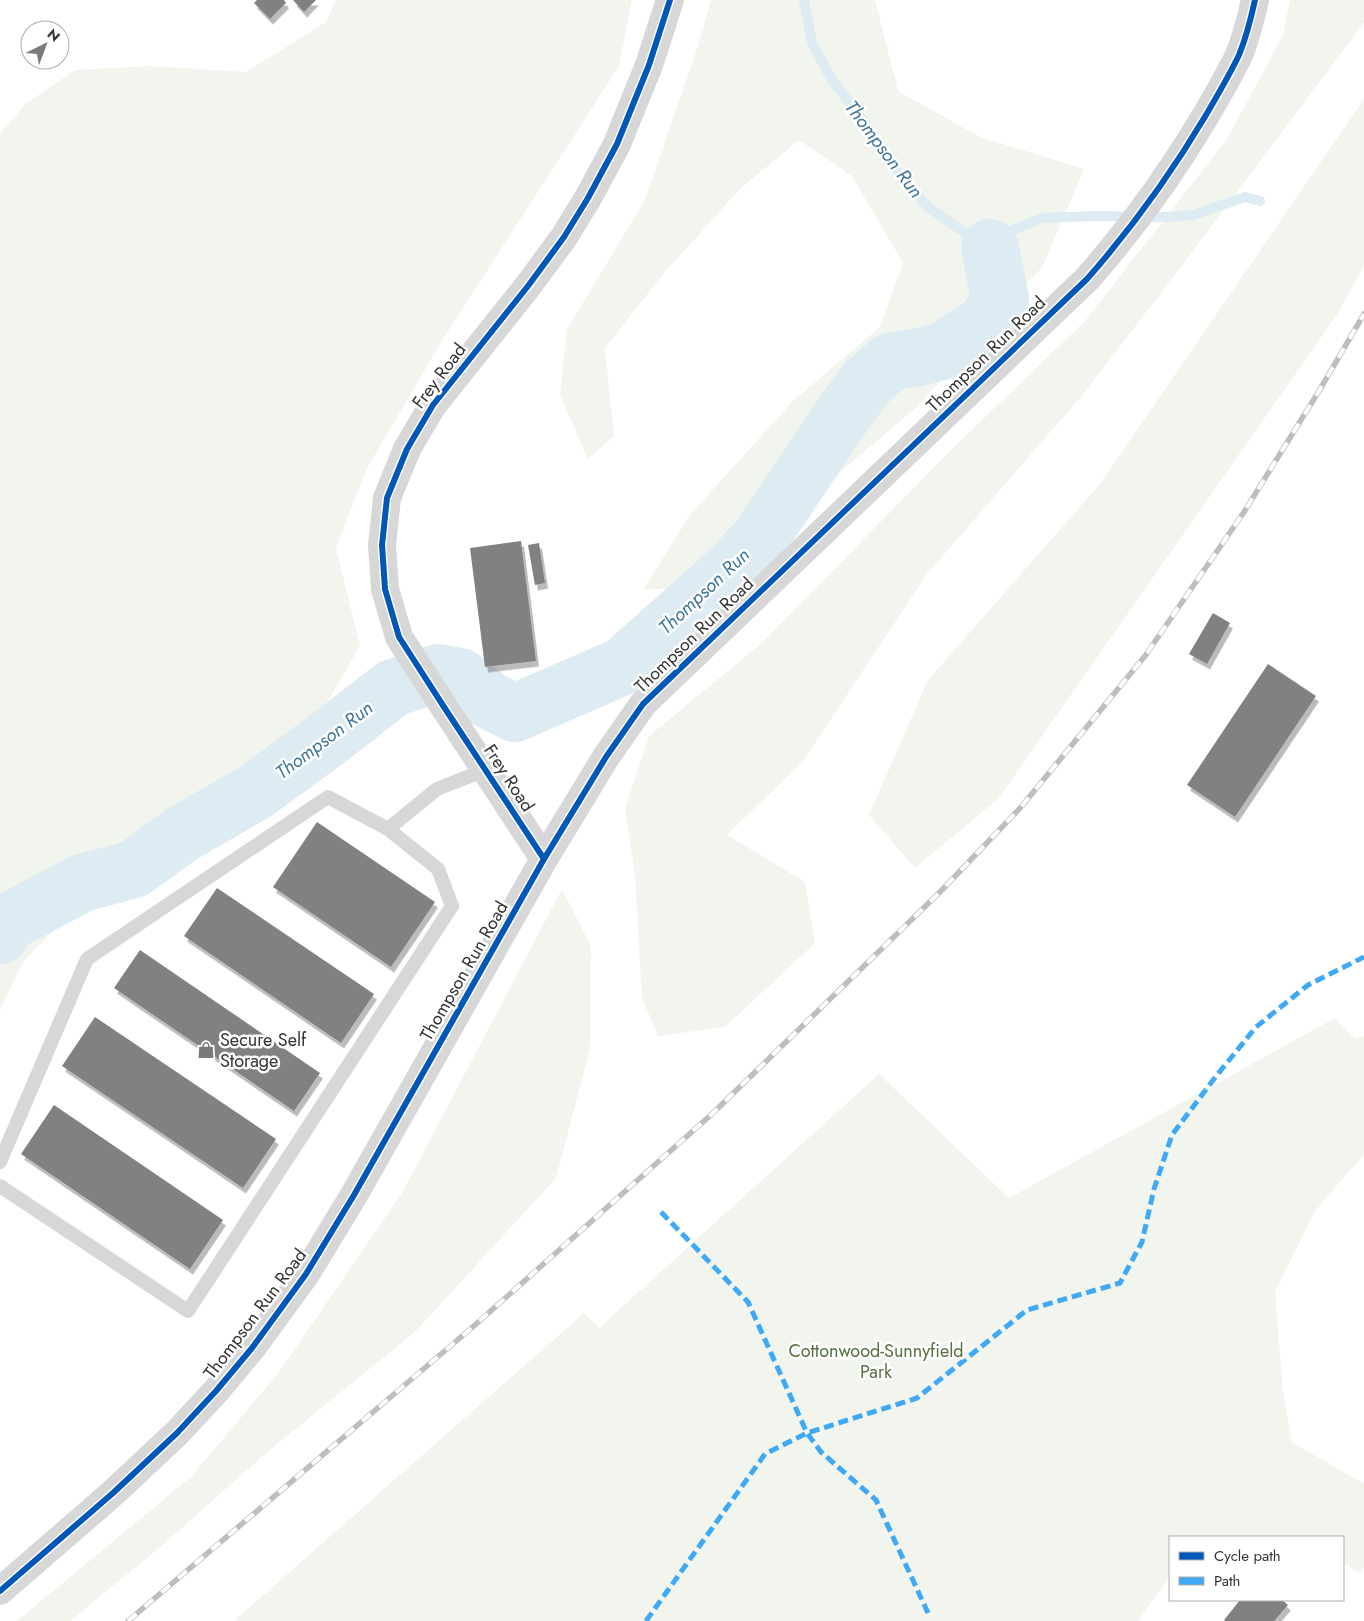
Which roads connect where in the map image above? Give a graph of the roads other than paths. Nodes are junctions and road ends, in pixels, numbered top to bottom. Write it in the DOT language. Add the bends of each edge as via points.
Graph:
graph roads {
  1 [pos="670,0"];
  2 [pos="1255,0"];
  3 [pos="485,770"];
  4 [pos="388,829"];
  5 [pos="544,859"];
  6 [pos="0,1162"];
  7 [pos="0,1186"];
  8 [pos="0,1591"];
  1 -- 3 [label="street, Frey Road" via="617,144 588,198 528,286 433,405 407,449 387,498 382,545 385,589 399,637"];
  2 -- 5 [label="street, Thompson Run Road" via="1240,54 1217,95 1183,154 1109,254 643,704 606,757"];
  3 -- 4 [label="lane" via="437,789"];
  3 -- 5 [label="street, Frey Road"];
  4 -- 6 [label="lane" via="328,797 87,959"];
  4 -- 7 [label="lane" via="438,869 452,906 188,1310"];
  5 -- 8 [label="street, Thompson Run Road" via="350,1203 306,1274 258,1340 177,1433"];
}
